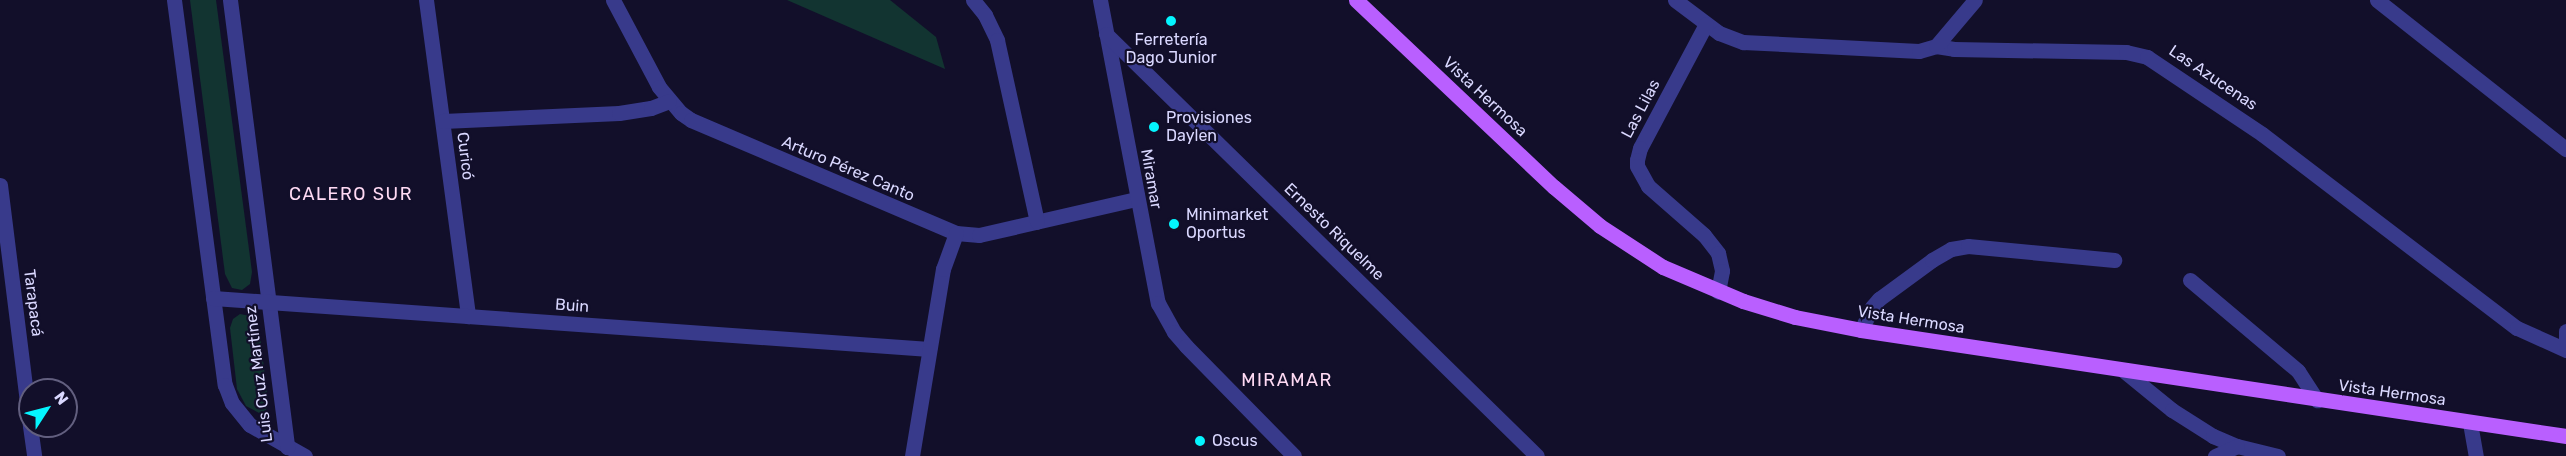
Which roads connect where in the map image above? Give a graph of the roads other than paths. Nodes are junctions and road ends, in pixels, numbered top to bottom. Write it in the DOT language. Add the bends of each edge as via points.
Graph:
graph roads {
  1 [pos="174,0"];
  2 [pos="230,0"];
  3 [pos="426,0"];
  4 [pos="613,0"];
  5 [pos="973,0"];
  6 [pos="1100,0"];
  7 [pos="1356,0"];
  8 [pos="1675,0"];
  9 [pos="1975,0"];
  10 [pos="2377,0"];
  11 [pos="1706,24"];
  12 [pos="1106,34"];
  13 [pos="1936,46"];
  14 [pos="669,101"];
  15 [pos="443,121"];
  16 [pos="2566,149"];
  17 [pos="0,185"];
  18 [pos="1136,199"];
  19 [pos="1037,222"];
  20 [pos="956,233"];
  21 [pos="2114,260"];
  22 [pos="2190,280"];
  23 [pos="1718,292"];
  24 [pos="213,298"];
  25 [pos="268,302"];
  26 [pos="468,316"];
  27 [pos="1861,330"];
  28 [pos="2566,331"];
  29 [pos="929,349"];
  30 [pos="2566,349"];
  31 [pos="2124,370"];
  32 [pos="24,378"];
  33 [pos="2317,400"];
  34 [pos="2470,423"];
  35 [pos="2566,436"];
  36 [pos="32,438"];
  37 [pos="2237,446"];
  38 [pos="287,447"];
  39 [pos="34,456"];
  40 [pos="304,456"];
  41 [pos="912,456"];
  42 [pos="1294,456"];
  43 [pos="1537,456"];
  44 [pos="2215,456"];
  45 [pos="2278,456"];
  46 [pos="2476,456"];
  1 -- 24 [label="street, Luis Cruz Martínez"];
  2 -- 25 [label="street, Luis Cruz Martínez"];
  3 -- 15 [label="street, Curicó"];
  4 -- 14 [label="street, Arturo Pérez Canto" via="650,73"];
  5 -- 19 [label="street" via="997,40"];
  6 -- 12 [label="street, Miramar"];
  7 -- 23 [label="main road, Vista Hermosa" via="1577,207 1637,251"];
  8 -- 11 [label="street, Las Azucenas"];
  9 -- 13 [label="street"];
  10 -- 16 [label="street"];
  11 -- 13 [label="street, Las Azucenas" via="1728,39 1743,42 1919,51"];
  11 -- 23 [label="street, Las Lilas" via="1640,148 1637,166 1648,186 1704,235 1718,253 1722,272"];
  12 -- 18 [label="street, Miramar"];
  12 -- 43 [label="street, Ernesto Riquelme"];
  13 -- 30 [label="street, Las Azucenas" via="2126,52 2156,61 2262,134 2512,324"];
  14 -- 15 [label="street" via="619,113"];
  14 -- 20 [label="street, Arturo Pérez Canto" via="701,126"];
  15 -- 26 [label="street, Curicó"];
  17 -- 32 [label="street, Tarapacá"];
  18 -- 19 [label="street, Arturo Pérez Canto"];
  18 -- 42 [label="street, Miramar" via="1153,290 1164,316 1186,346"];
  19 -- 20 [label="street, Arturo Pérez Canto" via="979,235"];
  20 -- 29 [label="street" via="943,269"];
  21 -- 27 [label="street" via="1968,246 1951,249 1879,298"];
  22 -- 33 [label="street" via="2298,371"];
  23 -- 27 [label="main road, Vista Hermosa" via="1795,317"];
  24 -- 25 [label="street, Buin"];
  24 -- 38 [label="street, Luis Cruz Martínez" via="225,385 232,403 250,425"];
  25 -- 26 [label="street, Buin"];
  25 -- 38 [label="street, Luis Cruz Martínez"];
  26 -- 29 [label="street, Buin"];
  27 -- 31 [label="main road, Vista Hermosa"];
  28 -- 30 [label="street"];
  29 -- 41 [label="street"];
  31 -- 33 [label="main road, Vista Hermosa"];
  31 -- 37 [label="street" via="2190,423"];
  33 -- 34 [label="main road, Vista Hermosa"];
  34 -- 35 [label="main road, Vista Hermosa"];
  34 -- 46 [label="street"];
  36 -- 39 [label="street, Tarapacá"];
  37 -- 44 [label="street"];
  37 -- 45 [label="street"];
  38 -- 40 [label="street"];
}
